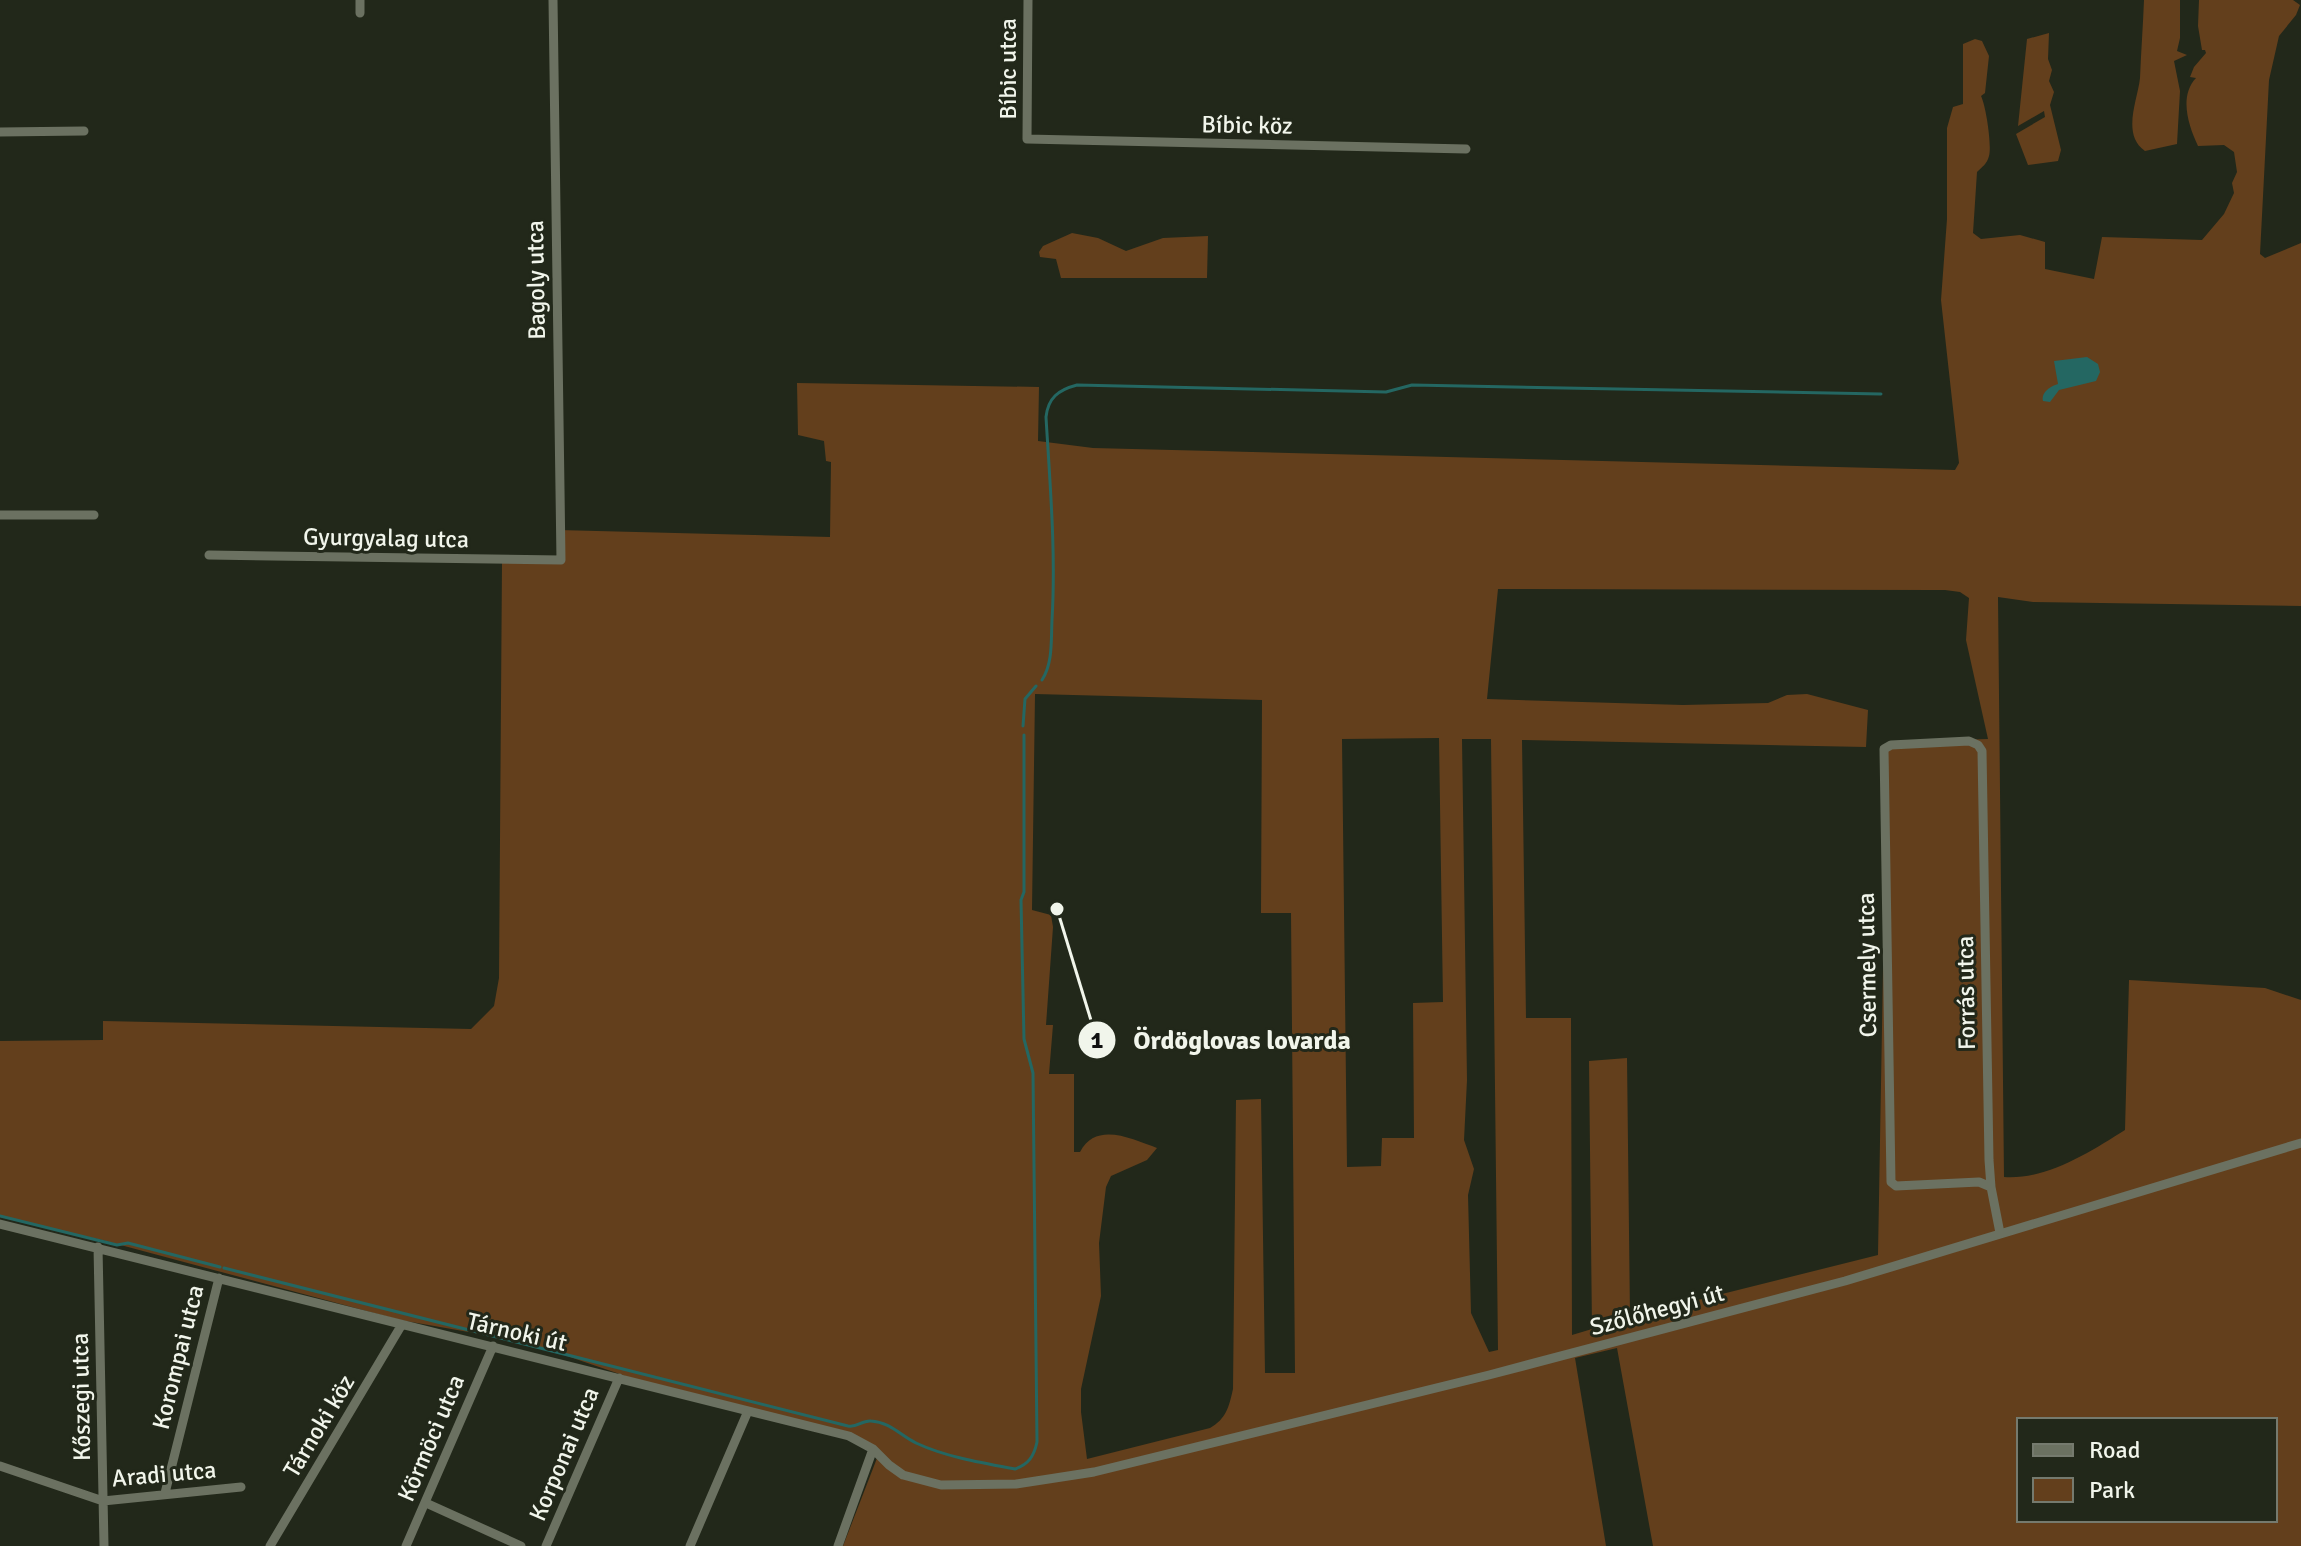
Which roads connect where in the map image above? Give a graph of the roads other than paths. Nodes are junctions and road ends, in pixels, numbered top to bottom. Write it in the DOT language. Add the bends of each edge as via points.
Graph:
graph roads {
  1 [pos="360,0"];
  2 [pos="553,0"];
  3 [pos="1028,0"];
  4 [pos="360,13"];
  5 [pos="84,131"];
  6 [pos="0,132"];
  7 [pos="1027,139"];
  8 [pos="1466,149"];
  9 [pos="0,515"];
  10 [pos="94,515"];
  11 [pos="209,555"];
  12 [pos="561,560"];
  13 [pos="1982,751"];
  14 [pos="2301,1143"];
  15 [pos="1991,1187"];
  16 [pos="0,1224"];
  17 [pos="2000,1233"];
  18 [pos="98,1247"];
  19 [pos="219,1278"];
  20 [pos="401,1326"];
  21 [pos="493,1346"];
  22 [pos="619,1378"];
  23 [pos="748,1411"];
  24 [pos="873,1449"];
  25 [pos="0,1466"];
  26 [pos="1016,1484"];
  27 [pos="241,1487"];
  28 [pos="165,1493"];
  29 [pos="103,1501"];
  30 [pos="426,1503"];
  31 [pos="104,1546"];
  32 [pos="270,1546"];
  33 [pos="406,1546"];
  34 [pos="521,1546"];
  35 [pos="546,1546"];
  36 [pos="690,1546"];
  37 [pos="838,1546"];
  1 -- 4 [label="street"];
  2 -- 12 [label="street, Bagoly utca"];
  3 -- 7 [label="street, Bíbic utca"];
  5 -- 6 [label="street"];
  7 -- 8 [label="street, Bíbic köz"];
  9 -- 10 [label="street"];
  11 -- 12 [label="street, Gyurgyalag utca"];
  13 -- 15 [label="street, Forrás utca"];
  13 -- 15 [label="street, Csermely utca" via="1969,741 1884,749 1890,1174 1896,1186 1971,1181"];
  14 -- 17 [label="street, Szőlőhegyi út"];
  15 -- 17 [label="street, Forrás utca"];
  16 -- 18 [label="street, Tárnoki út"];
  17 -- 26 [label="street, Szőlőhegyi út" via="1845,1281 1504,1371 1094,1472"];
  18 -- 19 [label="street, Tárnoki út"];
  18 -- 29 [label="street, Kőszegi utca"];
  19 -- 20 [label="street, Tárnoki út"];
  19 -- 28 [label="street, Korompai utca"];
  20 -- 21 [label="street, Tárnoki út"];
  20 -- 32 [label="street, Tárnoki köz"];
  21 -- 22 [label="street, Tárnoki út"];
  21 -- 30 [label="street, Körmöci utca"];
  22 -- 23 [label="street, Tárnoki út"];
  22 -- 35 [label="street, Korponai utca"];
  23 -- 24 [label="street, Tárnoki út" via="849,1436"];
  23 -- 36 [label="street"];
  24 -- 26 [label="street, Tárnoki út" via="889,1465 920,1481"];
  24 -- 37 [label="street"];
  25 -- 29 [label="street, Aradi utca"];
  27 -- 28 [label="street, Aradi utca"];
  28 -- 29 [label="street, Aradi utca"];
  29 -- 31 [label="street, Kőszegi utca"];
  30 -- 33 [label="street, Körmöci utca"];
  30 -- 34 [label="street"];
}
